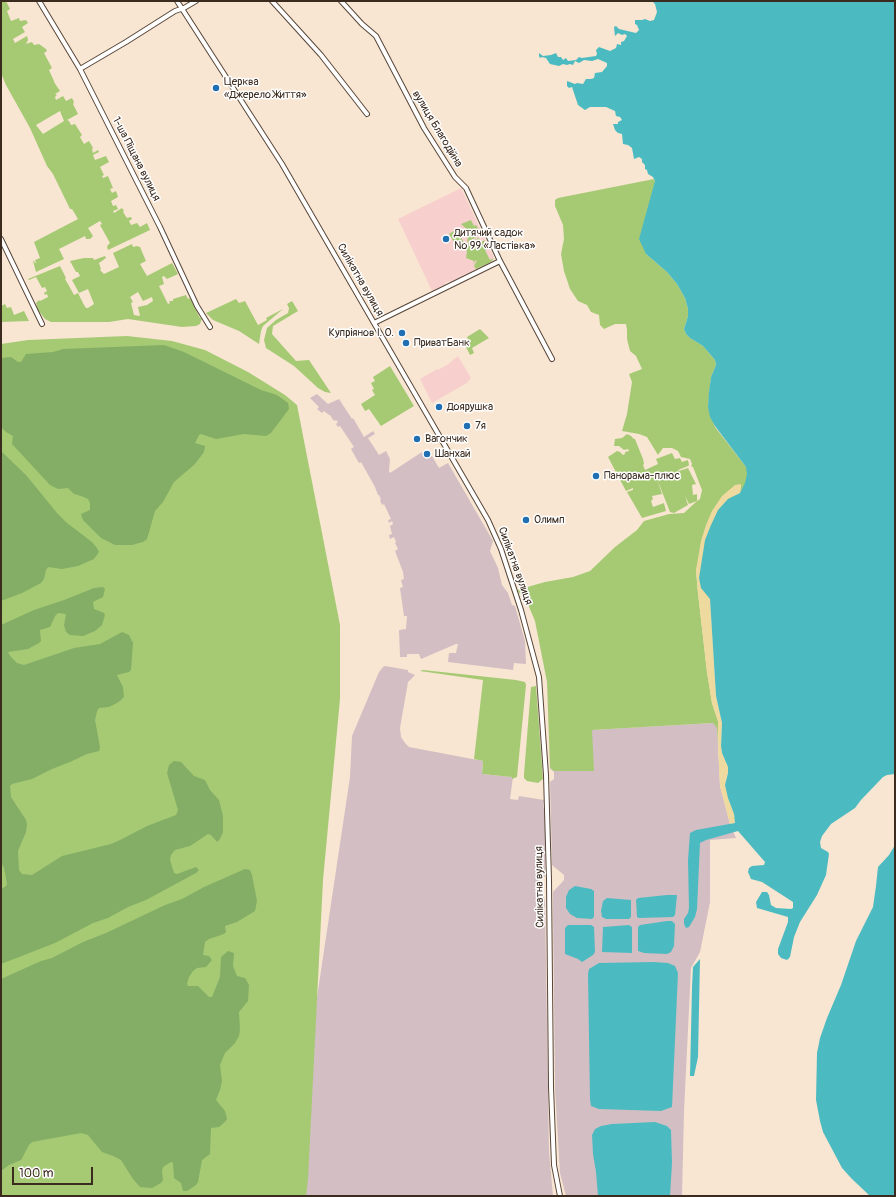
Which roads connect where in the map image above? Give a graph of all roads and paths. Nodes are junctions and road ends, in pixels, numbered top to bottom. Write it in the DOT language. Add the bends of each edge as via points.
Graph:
graph roads {
  1 [pos="40,1"];
  2 [pos="177,1"];
  3 [pos="196,1"];
  4 [pos="272,1"];
  5 [pos="341,1"];
  6 [pos="182,8"];
  7 [pos="80,69"];
  8 [pos="367,114"];
  9 [pos="1,239"];
  10 [pos="500,261"];
  11 [pos="42,324"];
  12 [pos="374,324"];
  13 [pos="210,328"];
  14 [pos="552,358"];
  15 [pos="560,1196"];
  1 -- 7 [label="street, 1-ша Піщана вулиця"];
  2 -- 6 [label="street, Силікатна вулиця"];
  3 -- 6 [label="street"];
  4 -- 8 [label="street" via="321,54"];
  5 -- 10 [label="street, вулиця Благодійна" via="376,36 424,128 455,177 466,188"];
  6 -- 7 [label="street"];
  6 -- 12 [label="street, Силікатна вулиця" via="282,164"];
  7 -- 13 [label="street, 1-ша Піщана вулиця"];
  9 -- 11 [label="street"];
  10 -- 12 [label="street"];
  10 -- 14 [label="street, вулиця Благодійна"];
  12 -- 15 [label="street, Силікатна вулиця" via="488,520 503,554 540,677 546,775 554,1165"];
}
